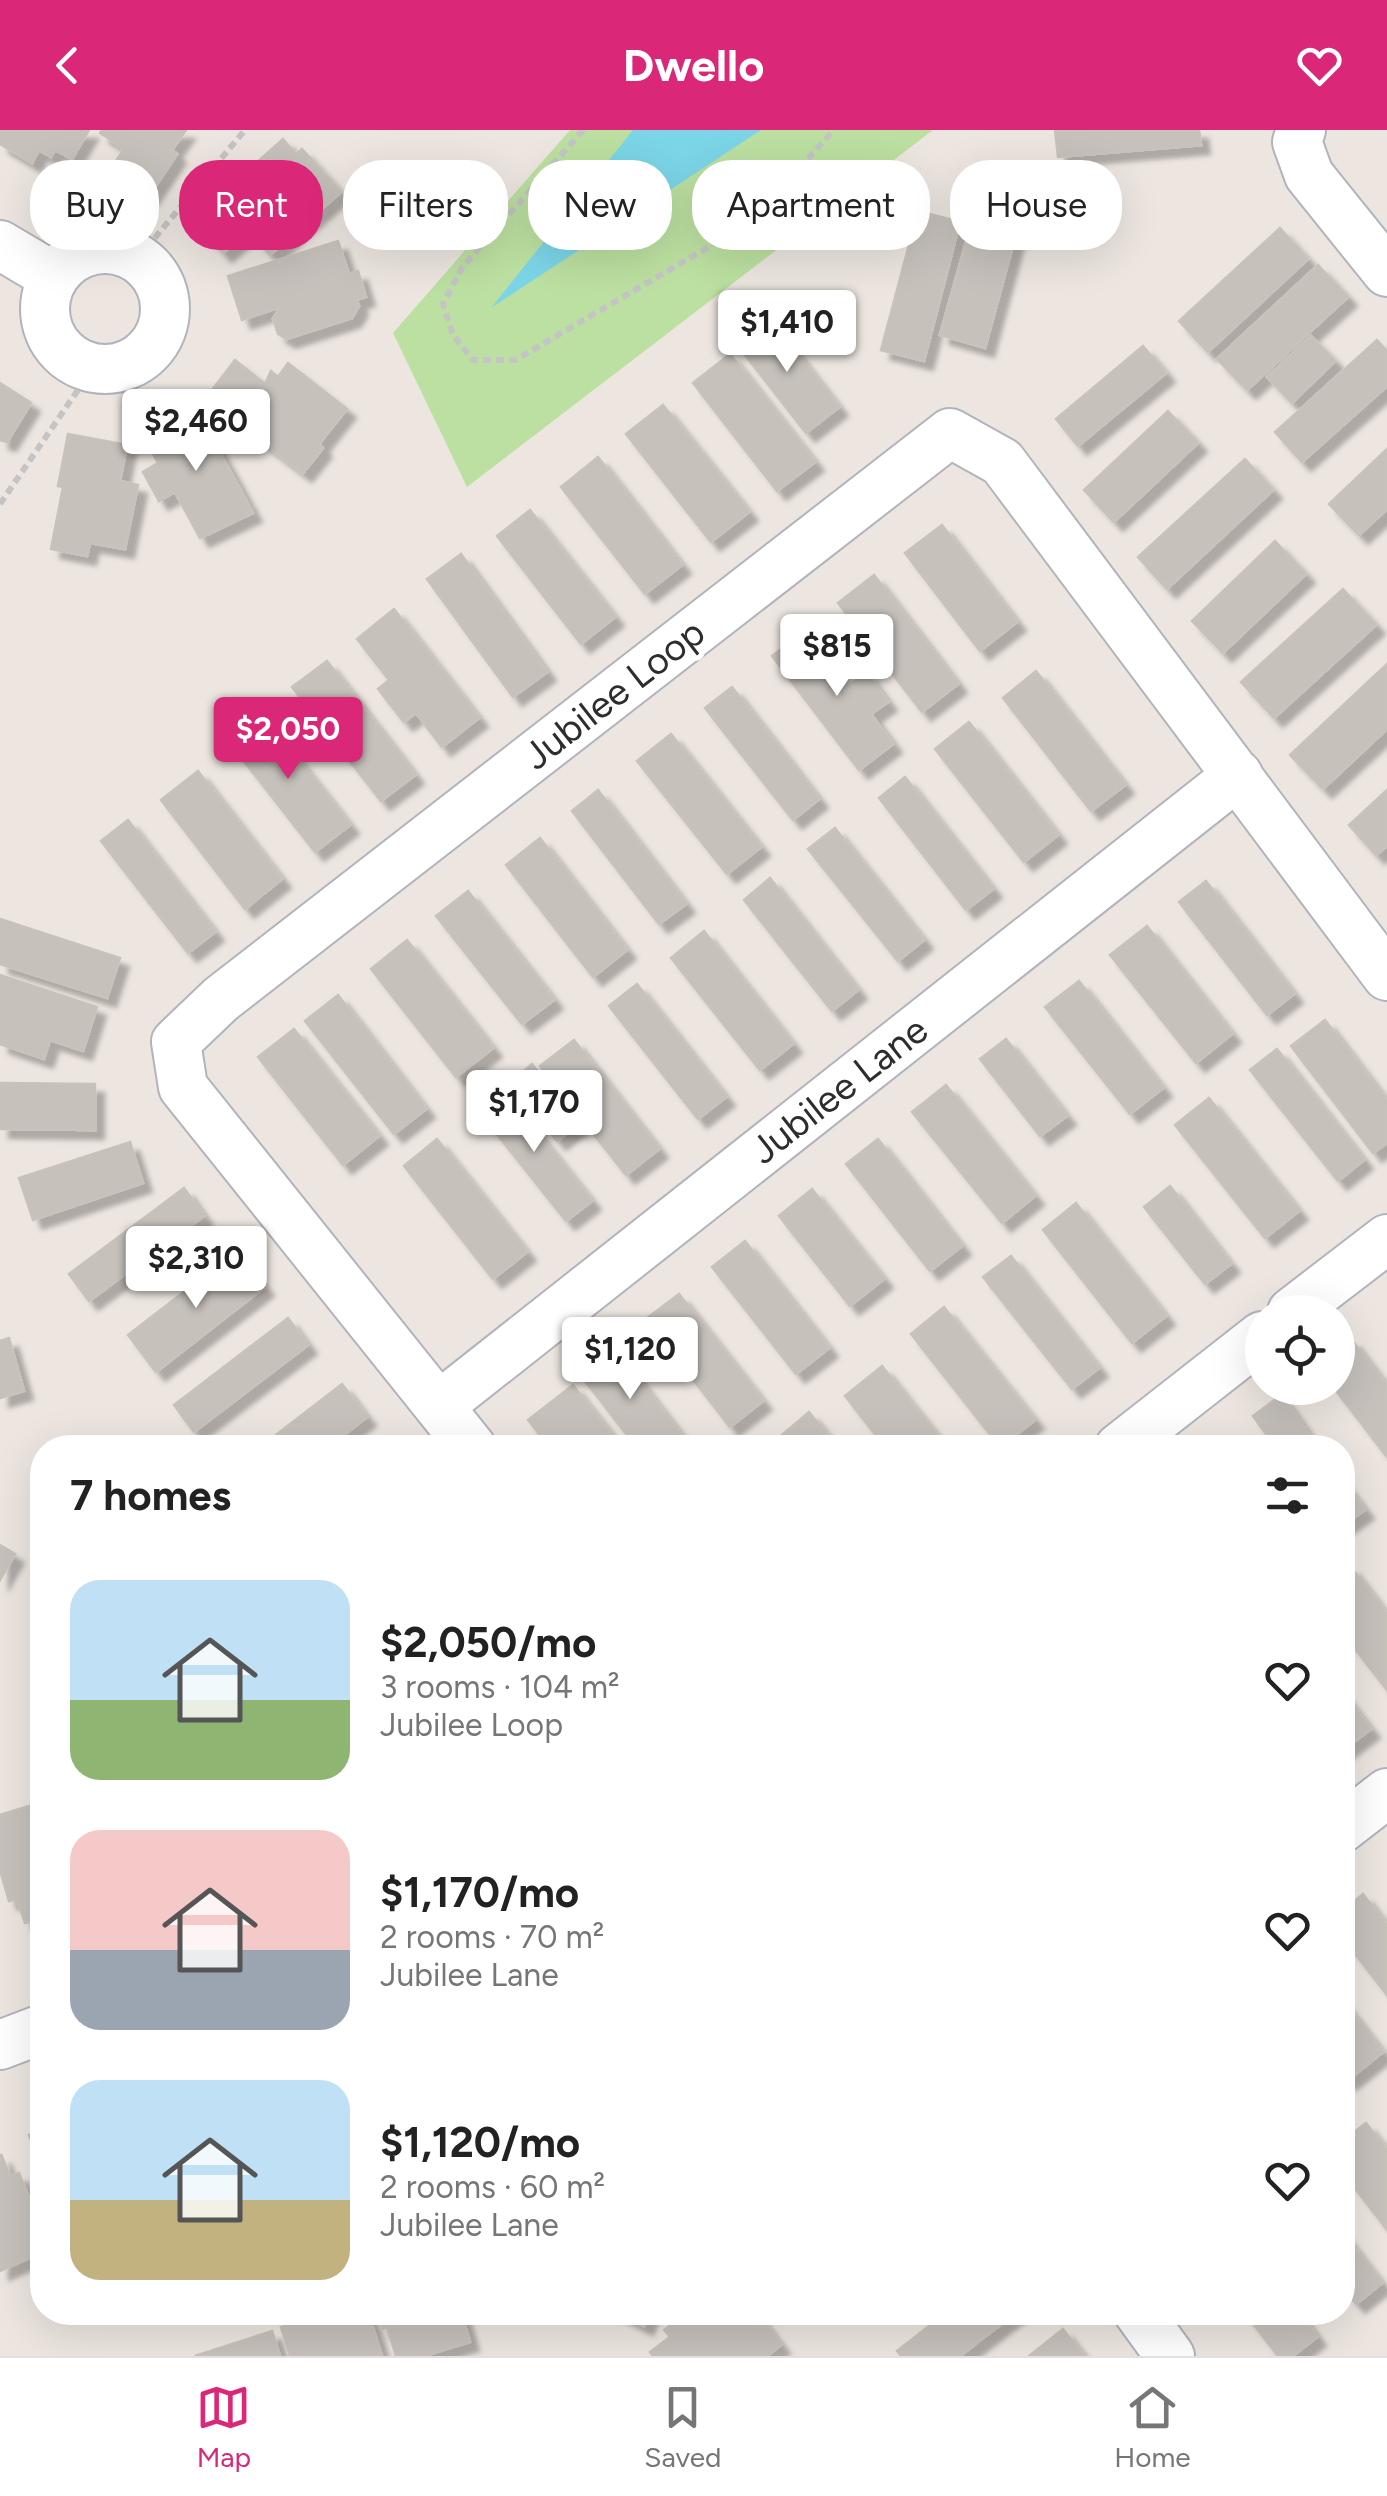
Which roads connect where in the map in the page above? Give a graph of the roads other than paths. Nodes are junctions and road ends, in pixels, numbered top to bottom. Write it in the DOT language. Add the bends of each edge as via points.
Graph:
graph roads {
  1 [pos="1301,130"];
  2 [pos="0,245"];
  3 [pos="1387,272"];
  4 [pos="54,277"];
  5 [pos="1238,775"];
  6 [pos="1387,976"];
  7 [pos="1387,1239"];
  8 [pos="1314,1295"];
  9 [pos="1245,1349"];
  10 [pos="440,1405"];
  11 [pos="462,1435"];
  12 [pos="1136,1435"];
  13 [pos="1387,1793"];
  14 [pos="1355,1818"];
  15 [pos="30,2034"];
  16 [pos="0,2045"];
  17 [pos="1147,2325"];
  18 [pos="1170,2356"];
  1 -- 3 [label="street" via="1296,142 1309,175"];
  2 -- 4 [label="street"];
  4 -- 4 [label="street" via="83,252 120,250 138,258 153,272 166,311 150,349 114,368 75,361 60,349 45,314"];
  5 -- 6 [label="street, Jubilee Loop"];
  5 -- 10 [label="street, Jubilee Lane"];
  5 -- 10 [label="street, Jubilee Loop" via="1002,462 950,433 221,999 176,1042 183,1087"];
  7 -- 8 [label="street"];
  9 -- 12 [label="street"];
  10 -- 11 [label="street, Jubilee Loop"];
  13 -- 14 [label="street"];
  15 -- 16 [label="street"];
  17 -- 18 [label="street"];
}
